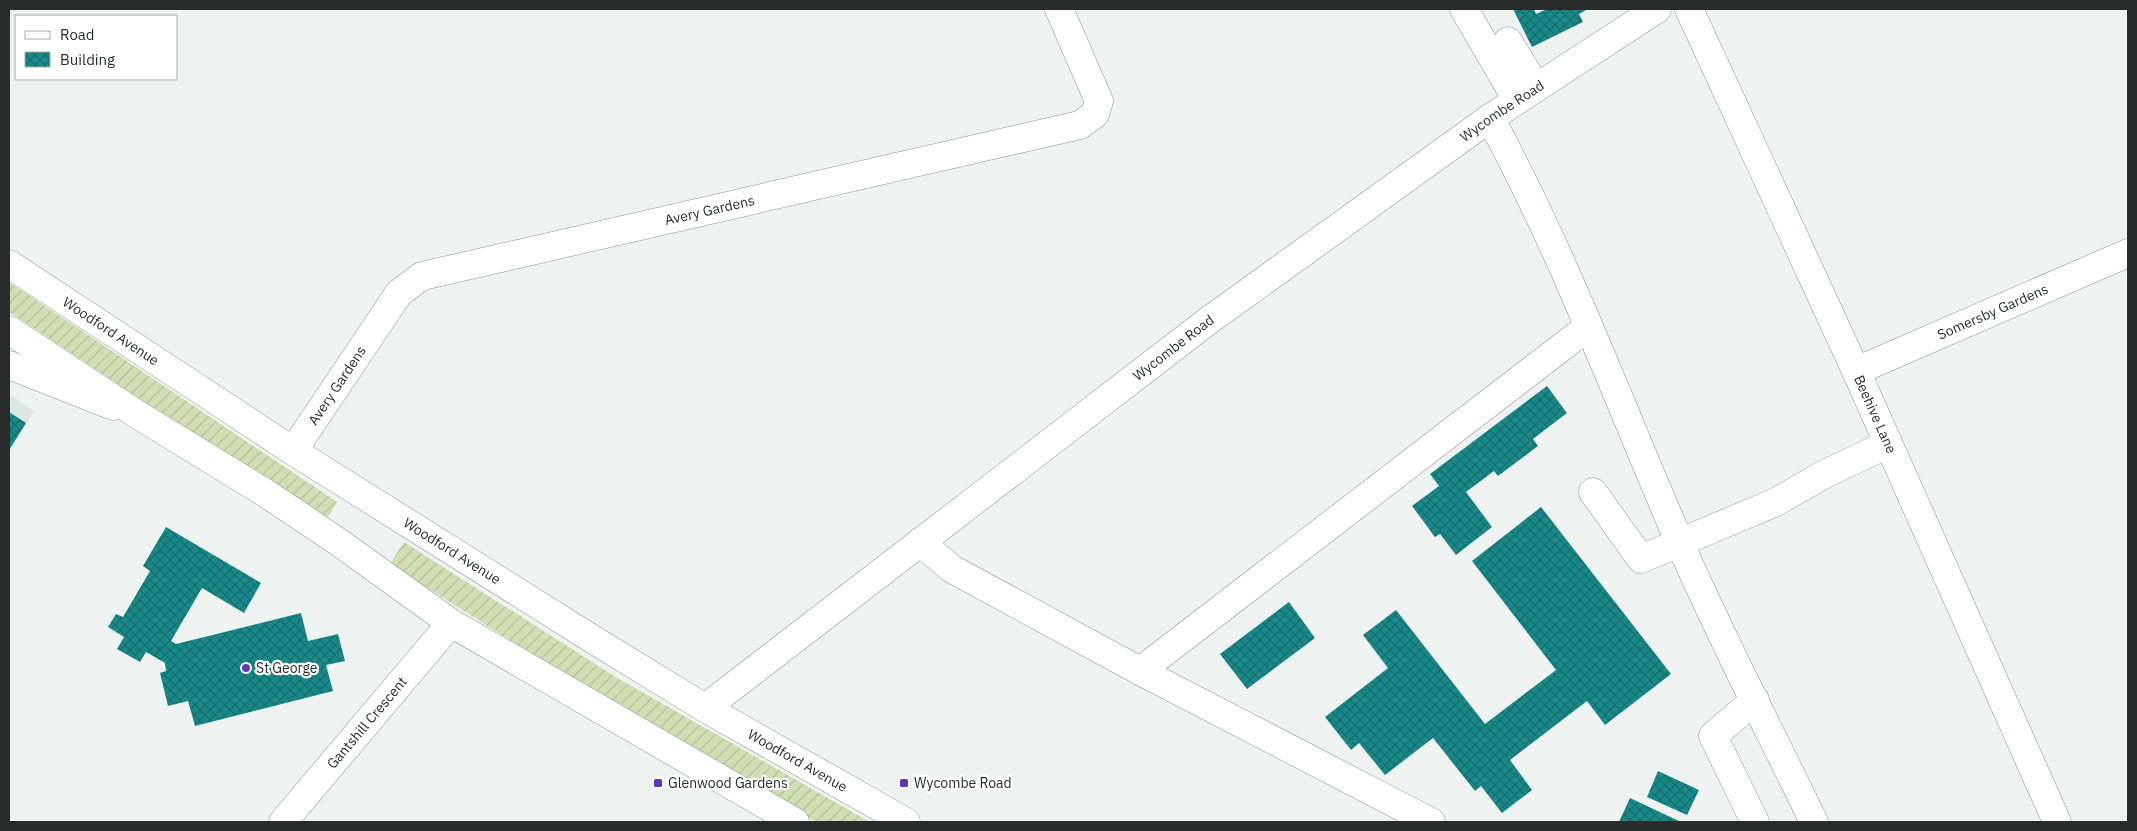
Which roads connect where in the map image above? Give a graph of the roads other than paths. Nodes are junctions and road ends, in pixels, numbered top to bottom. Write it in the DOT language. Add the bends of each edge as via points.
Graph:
graph roads {
  1 [pos="1059,9"];
  2 [pos="1464,9"];
  3 [pos="1658,9"];
  4 [pos="1689,9"];
  5 [pos="1508,41"];
  6 [pos="1527,94"];
  7 [pos="1490,118"];
  8 [pos="2128,253"];
  9 [pos="9,264"];
  10 [pos="1588,327"];
  11 [pos="9,330"];
  12 [pos="9,365"];
  13 [pos="1856,371"];
  14 [pos="138,415"];
  15 [pos="1888,444"];
  16 [pos="293,451"];
  17 [pos="1593,492"];
  18 [pos="920,542"];
  19 [pos="1680,544"];
  20 [pos="451,623"];
  21 [pos="1140,671"];
  22 [pos="1755,700"];
  23 [pos="705,708"];
  24 [pos="283,822"];
  25 [pos="795,822"];
  26 [pos="906,822"];
  27 [pos="1431,822"];
  28 [pos="1755,822"];
  29 [pos="1814,822"];
  30 [pos="2057,822"];
  1 -- 16 [label="main road, Avery Gardens" via="1099,101 1095,114 1080,125 422,276 399,293"];
  2 -- 6 [label="main road"];
  3 -- 6 [label="main road, Wycombe Road"];
  4 -- 13 [label="main road, Beehive Lane"];
  5 -- 6 [label="main road"];
  6 -- 7 [label="main road, Wycombe Road"];
  7 -- 10 [label="main road"];
  7 -- 18 [label="main road, Wycombe Road" via="1208,321"];
  8 -- 13 [label="main road, Somersby Gardens"];
  9 -- 16 [label="main road, Woodford Avenue"];
  10 -- 19 [label="main road"];
  10 -- 21 [label="main road"];
  11 -- 14 [label="main road"];
  12 -- 14 [label="main road"];
  13 -- 15 [label="main road, Beehive Lane"];
  14 -- 20 [label="main road" via="267,494"];
  15 -- 19 [label="main road" via="1776,502"];
  15 -- 30 [label="main road, Beehive Lane"];
  16 -- 23 [label="main road, Woodford Avenue"];
  17 -- 19 [label="main road" via="1641,559"];
  18 -- 21 [label="main road" via="952,569"];
  18 -- 23 [label="main road, Wycombe Road"];
  19 -- 22 [label="main road"];
  20 -- 24 [label="main road, Gantshill Crescent"];
  20 -- 25 [label="main road"];
  21 -- 27 [label="main road"];
  22 -- 28 [label="main road" via="1713,736"];
  22 -- 29 [label="main road"];
  23 -- 26 [label="main road, Woodford Avenue"];
}
